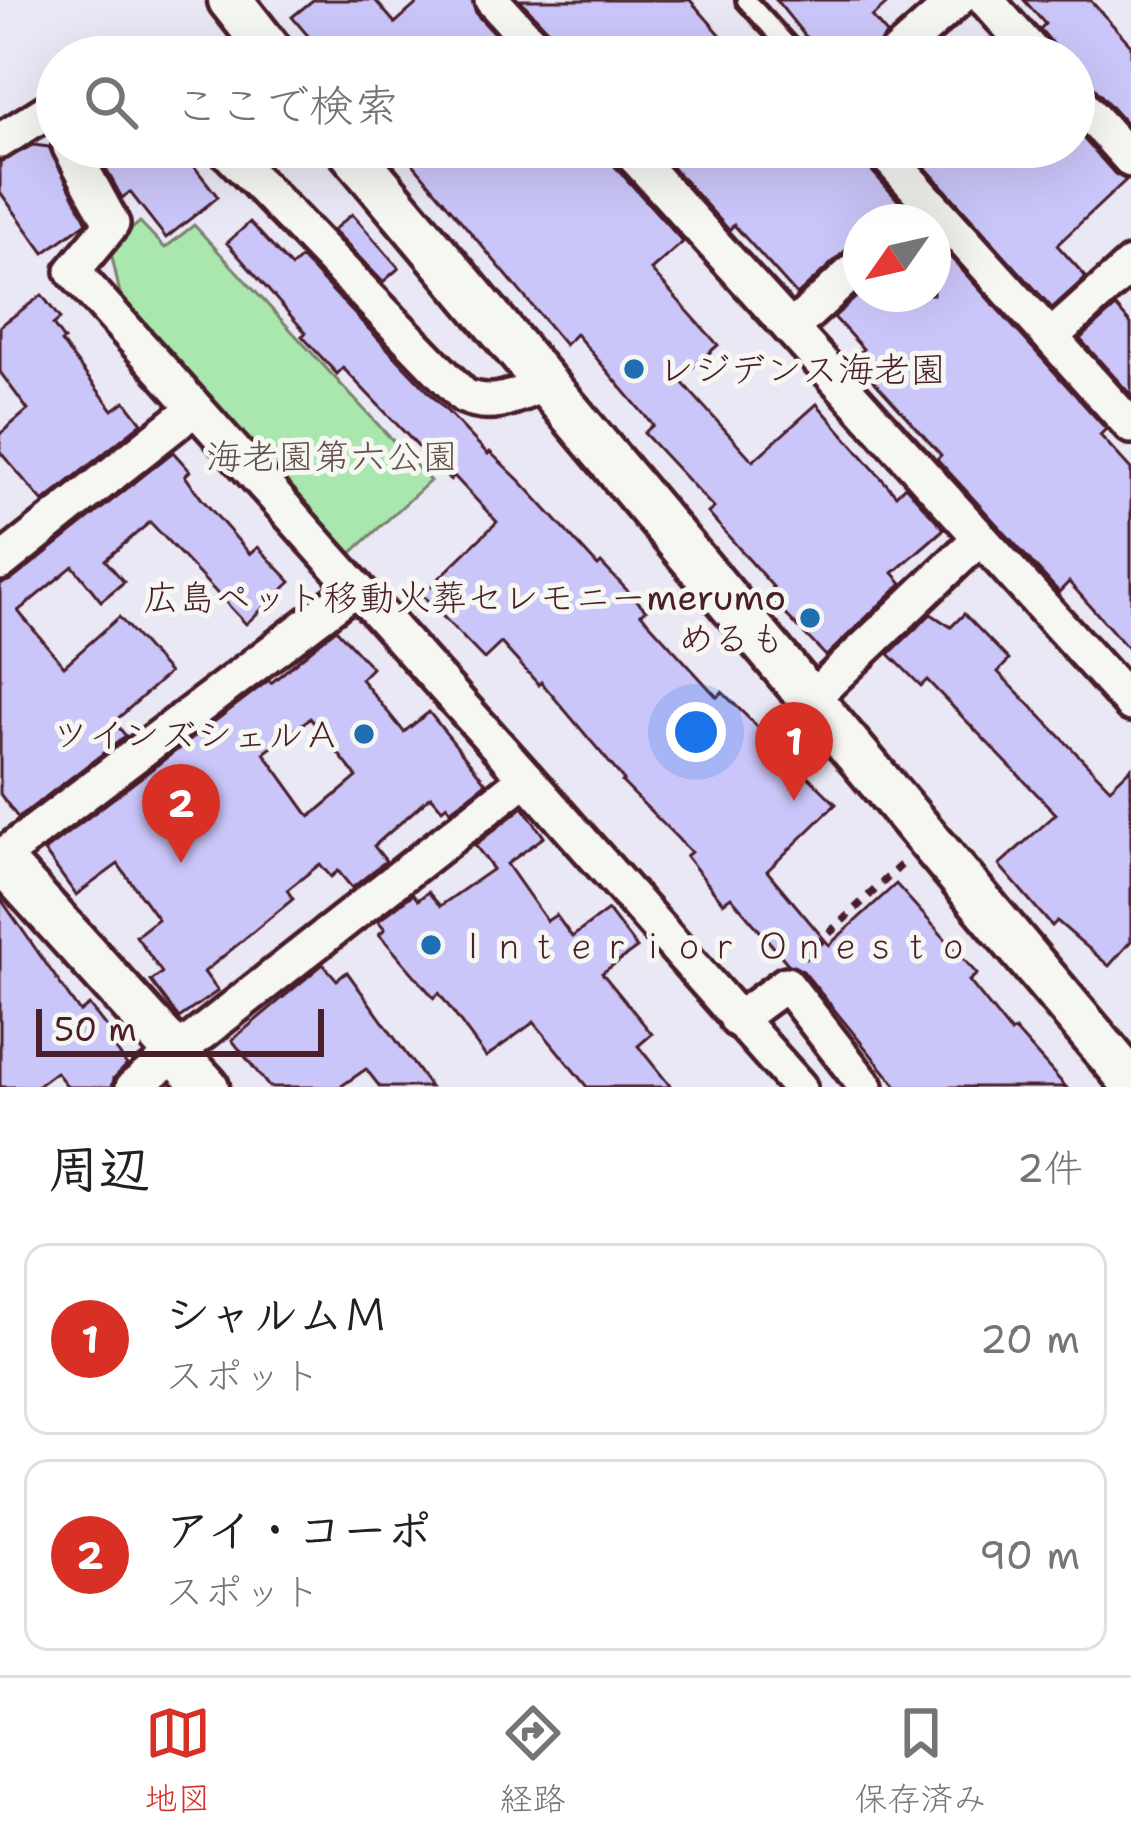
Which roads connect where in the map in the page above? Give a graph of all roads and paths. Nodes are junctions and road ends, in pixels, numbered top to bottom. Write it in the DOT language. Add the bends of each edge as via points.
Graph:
graph roads {
  1 [pos="230,0"];
  2 [pos="492,0"];
  3 [pos="746,0"];
  4 [pos="957,0"];
  5 [pos="986,0"];
  6 [pos="258,36"];
  7 [pos="525,36"];
  8 [pos="779,36"];
  9 [pos="917,36"];
  10 [pos="1018,36"];
  11 [pos="1095,120"];
  12 [pos="36,122"];
  13 [pos="0,141"];
  14 [pos="1131,160"];
  15 [pos="81,168"];
  16 [pos="244,168"];
  17 [pos="365,168"];
  18 [pos="645,168"];
  19 [pos="891,168"];
  20 [pos="912,204"];
  21 [pos="951,244"];
  22 [pos="1131,265"];
  23 [pos="843,281"];
  24 [pos="791,329"];
  25 [pos="1051,338"];
  26 [pos="545,384"];
  27 [pos="195,409"];
  28 [pos="1131,426"];
  29 [pos="978,540"];
  30 [pos="0,562"];
  31 [pos="356,588"];
  32 [pos="1128,693"];
  33 [pos="811,699"];
  34 [pos="526,778"];
  35 [pos="0,858"];
  36 [pos="907,860"];
  37 [pos="786,984"];
  38 [pos="737,1019"];
  39 [pos="177,1053"];
  40 [pos="1131,1081"];
  41 [pos="133,1087"];
  42 [pos="207,1087"];
  43 [pos="799,1087"];
  44 [pos="866,1087"];
  1 -- 6 [label="street"];
  2 -- 7 [label="street"];
  3 -- 8 [label="lane"];
  4 -- 9 [label="street"];
  5 -- 10 [label="street"];
  11 -- 14 [label="street"];
  12 -- 13 [label="street"];
  15 -- 27 [label="street" via="112,224 73,271"];
  16 -- 26 [label="street" via="464,396 501,402"];
  17 -- 26 [label="street"];
  18 -- 24 [label="street"];
  19 -- 20 [label="street"];
  21 -- 25 [label="street"];
  22 -- 25 [label="street"];
  23 -- 24 [label="street"];
  24 -- 29 [label="street"];
  25 -- 28 [label="street"];
  26 -- 33 [label="street"];
  27 -- 30 [label="street"];
  27 -- 31 [label="street"];
  29 -- 32 [label="street"];
  29 -- 33 [label="street"];
  31 -- 34 [label="street"];
  31 -- 35 [label="street"];
  33 -- 40 [label="street"];
  34 -- 38 [label="street"];
  34 -- 39 [label="street"];
  35 -- 39 [label="street"];
  36 -- 37 [label="path" via="794,965"];
  37 -- 38 [label="street"];
  37 -- 44 [label="street"];
  38 -- 43 [label="street"];
  39 -- 41 [label="street"];
  39 -- 42 [label="street"];
}
